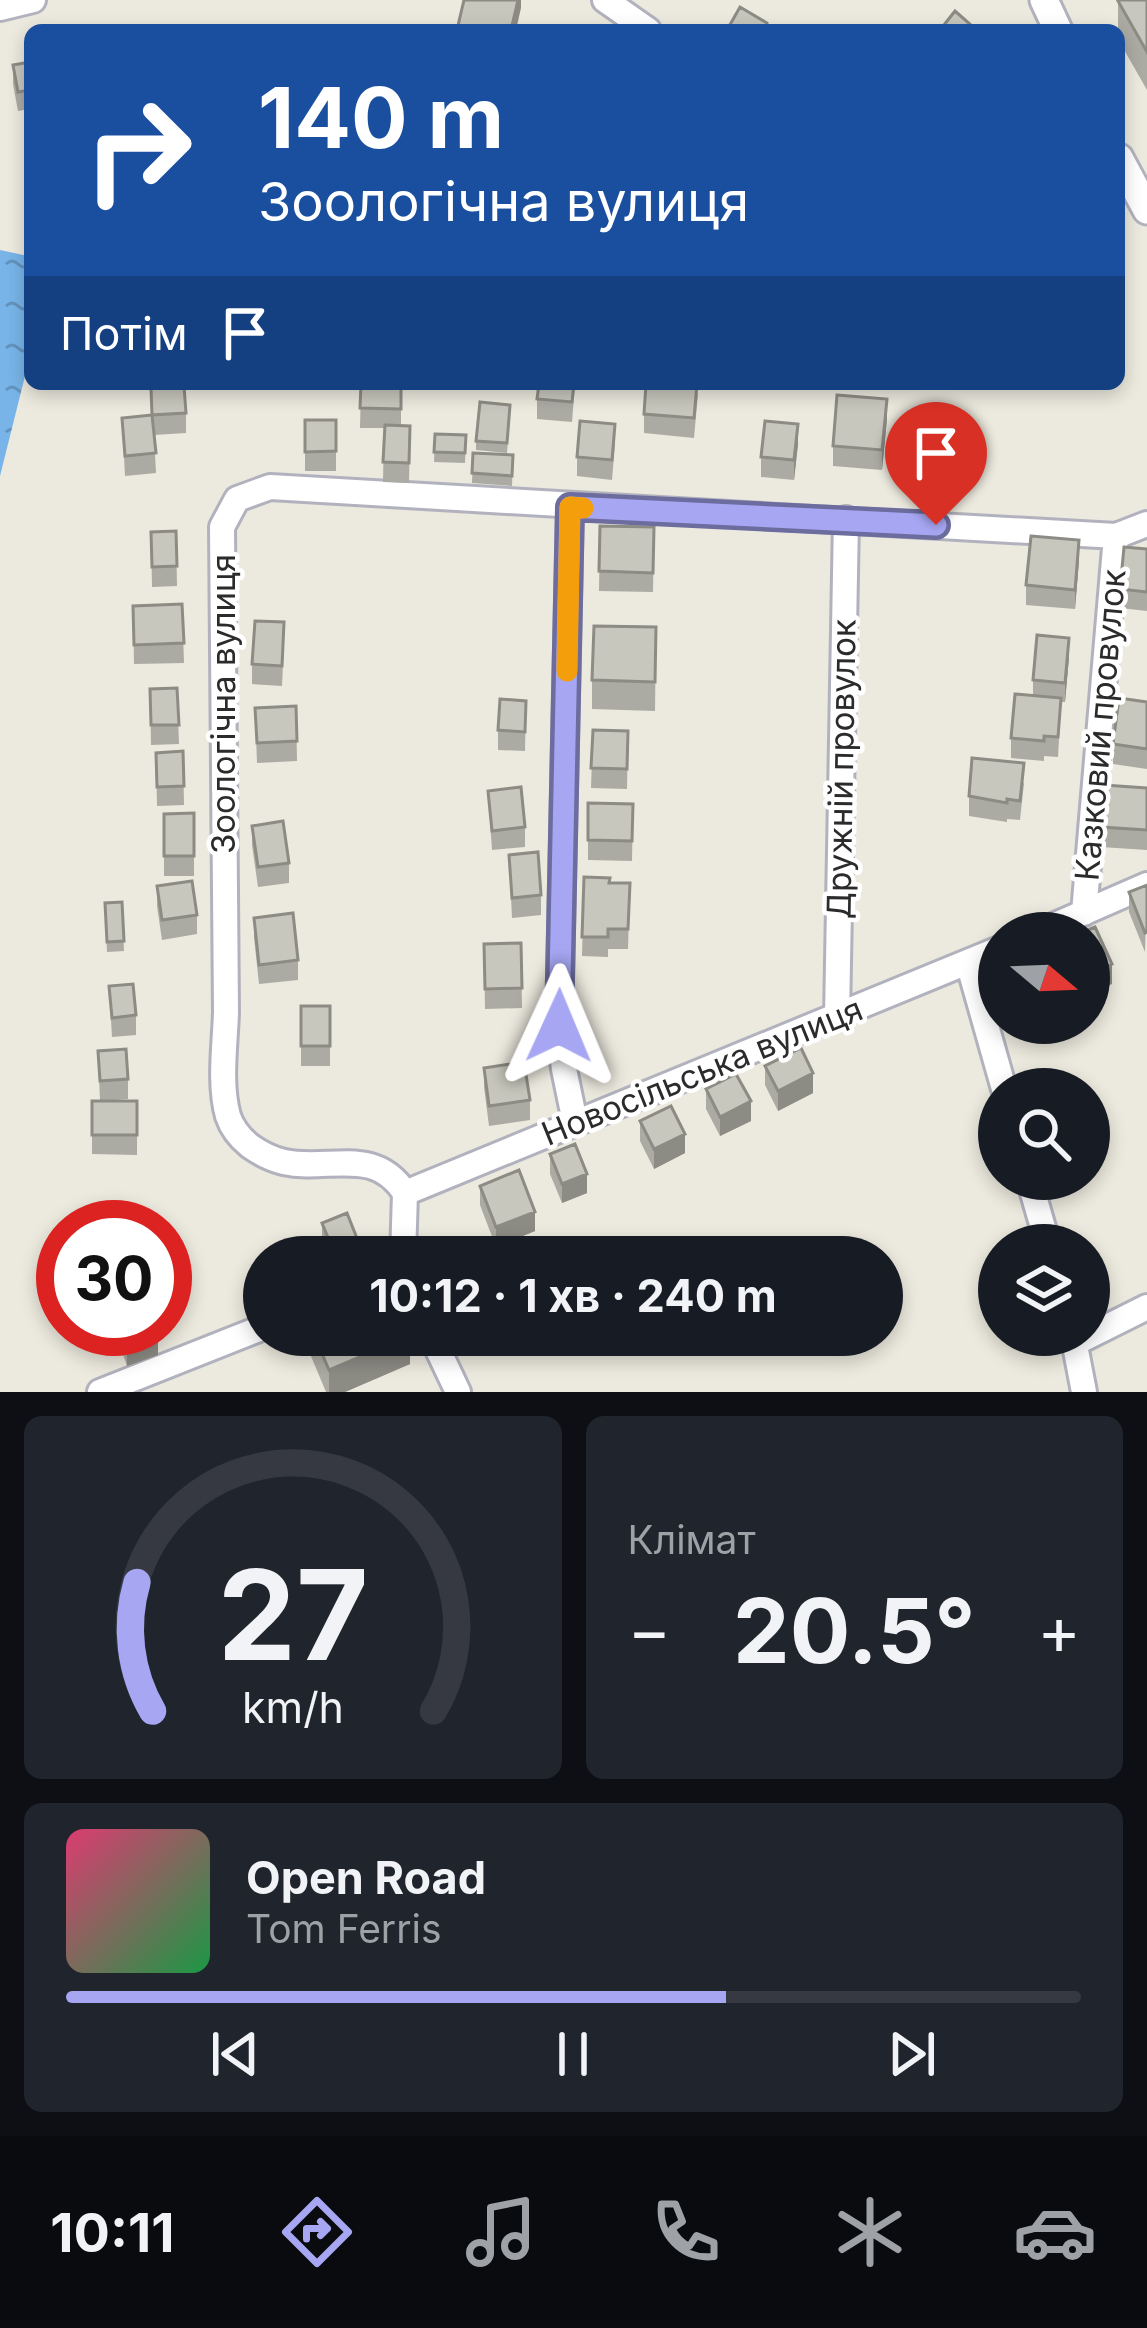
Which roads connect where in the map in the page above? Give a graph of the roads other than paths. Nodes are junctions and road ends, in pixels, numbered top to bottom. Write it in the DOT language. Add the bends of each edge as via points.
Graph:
graph roads {
  1 [pos="33,0"];
  2 [pos="605,0"];
  3 [pos="0,8"];
  4 [pos="639,24"];
  5 [pos="1125,169"];
  6 [pos="1147,210"];
  7 [pos="570,507"];
  8 [pos="846,519"];
  9 [pos="1147,524"];
  10 [pos="1116,536"];
  11 [pos="1147,885"];
  12 [pos="1084,912"];
  13 [pos="1086,912"];
  14 [pos="978,958"];
  15 [pos="968,962"];
  16 [pos="836,1018"];
  17 [pos="998,1068"];
  18 [pos="575,1122"];
  19 [pos="405,1192"];
  20 [pos="404,1236"];
  21 [pos="1147,1307"];
  22 [pos="1110,1323"];
  23 [pos="243,1335"];
  24 [pos="441,1356"];
  25 [pos="1077,1356"];
  26 [pos="100,1392"];
  27 [pos="458,1392"];
  28 [pos="1084,1392"];
  1 -- 3 [label="street"];
  2 -- 4 [label="street"];
  5 -- 6 [label="street"];
  7 -- 8 [label="street, Зоологічна вулиця"];
  7 -- 18 [label="street" via="559,1026"];
  7 -- 19 [label="street, Зоологічна вулиця" via="270,487 237,499 222,527 228,1118 262,1154 287,1163 371,1166"];
  8 -- 10 [label="street, Зоологічна вулиця"];
  8 -- 16 [label="street, Дружній провулок"];
  9 -- 10 [label="street, Зоологічна вулиця"];
  10 -- 12 [label="street, Казковий провулок"];
  11 -- 13 [label="street"];
  14 -- 15 [label="street, Новосільська вулиця"];
  15 -- 16 [label="street, Новосільська вулиця"];
  15 -- 17 [label="street"];
  16 -- 18 [label="street, Новосільська вулиця"];
  18 -- 19 [label="street, Новосільська вулиця"];
  19 -- 20 [label="street"];
  21 -- 22 [label="street"];
  23 -- 26 [label="street"];
  24 -- 27 [label="street"];
  25 -- 28 [label="street"];
}
